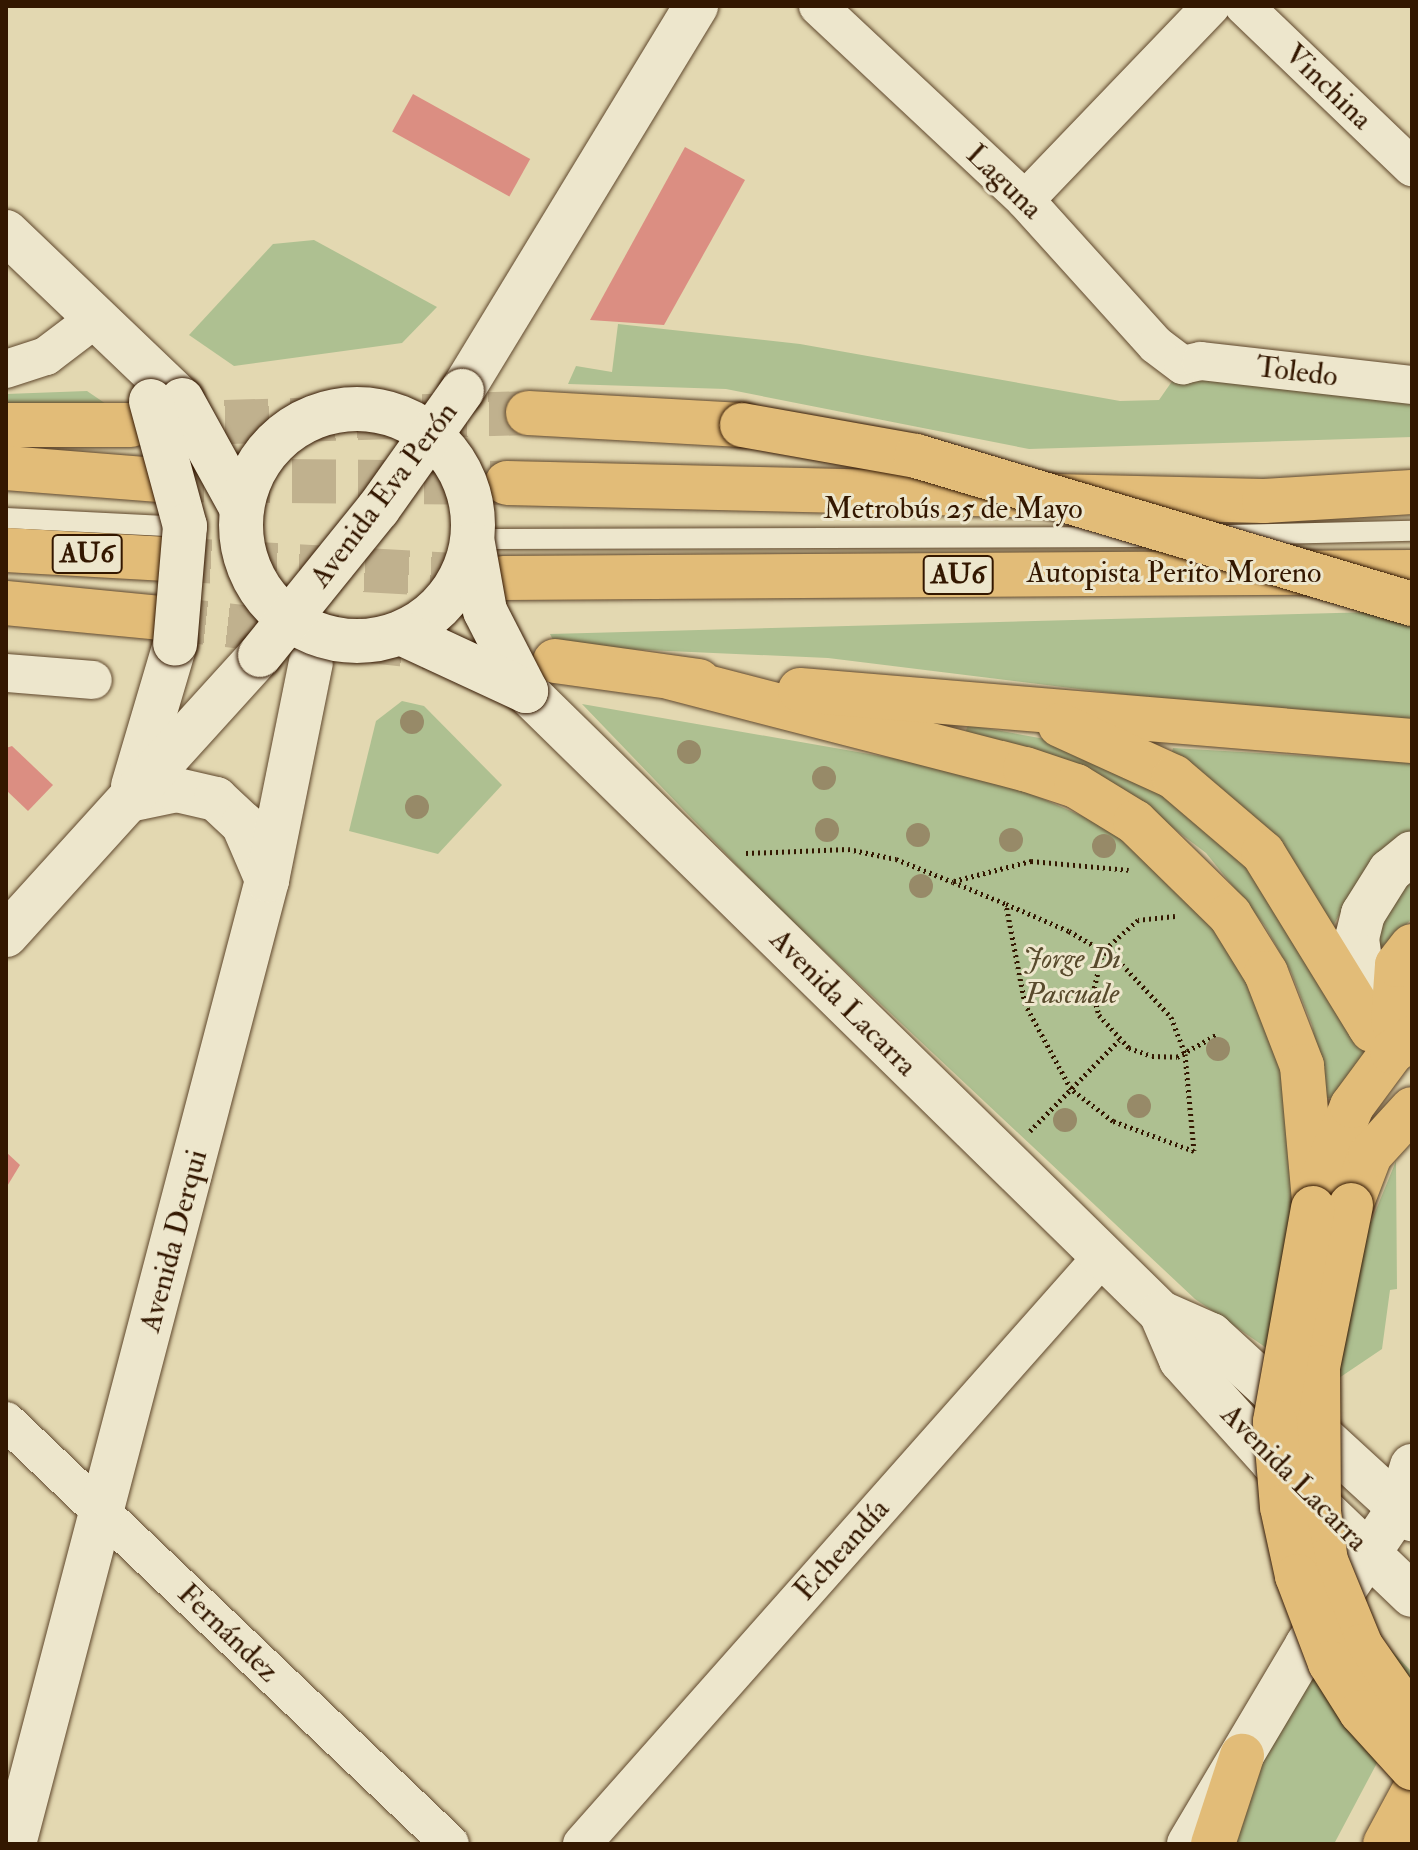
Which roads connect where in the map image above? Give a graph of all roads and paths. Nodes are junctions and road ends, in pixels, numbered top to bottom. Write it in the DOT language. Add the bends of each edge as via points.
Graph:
graph roads {
  1 [pos="696,6"];
  2 [pos="818,6"];
  3 [pos="1211,6"];
  4 [pos="1244,6"];
  5 [pos="1412,167"];
  6 [pos="1025,200"];
  7 [pos="6,232"];
  8 [pos="95,319"];
  9 [pos="1183,365"];
  10 [pos="6,369"];
  11 [pos="1412,385"];
  12 [pos="155,409"];
  13 [pos="528,413"];
  14 [pos="6,425"];
  15 [pos="430,435"];
  16 [pos="6,468"];
  17 [pos="160,480"];
  18 [pos="507,483"];
  19 [pos="1412,492"];
  20 [pos="242,509"];
  21 [pos="6,518"];
  22 [pos="1412,531"];
  23 [pos="166,542"];
  24 [pos="6,550"];
  25 [pos="490,553"];
  26 [pos="1412,572"];
  27 [pos="6,603"];
  28 [pos="1412,604"];
  29 [pos="169,631"];
  30 [pos="401,633"];
  31 [pos="306,638"];
  32 [pos="6,673"];
  33 [pos="540,676"];
  34 [pos="672,678"];
  35 [pos="93,680"];
  36 [pos="1028,712"];
  37 [pos="1412,741"];
  38 [pos="129,800"];
  39 [pos="1412,853"];
  40 [pos="693,855"];
  41 [pos="1138,871"];
  42 [pos="267,880"];
  43 [pos="953,882"];
  44 [pos="1006,904"];
  45 [pos="1184,917"];
  46 [pos="6,935"];
  47 [pos="1412,946"];
  48 [pos="1103,951"];
  49 [pos="1386,1028"];
  50 [pos="1218,1034"];
  51 [pos="1119,1040"];
  52 [pos="1185,1054"];
  53 [pos="1071,1089"];
  54 [pos="1412,1109"];
  55 [pos="1002,1159"];
  56 [pos="1326,1204"];
  57 [pos="1103,1256"];
  58 [pos="1161,1313"];
  59 [pos="6,1421"];
  60 [pos="1412,1466"];
  61 [pos="1406,1513"];
  62 [pos="103,1514"];
  63 [pos="1369,1554"];
  64 [pos="1412,1595"];
  65 [pos="1412,1719"];
  66 [pos="1242,1756"];
  67 [pos="1412,1768"];
  68 [pos="14,1844"];
  69 [pos="450,1844"];
  70 [pos="582,1844"];
  71 [pos="1189,1844"];
  72 [pos="1213,1844"];
  1 -- 15 [label="main road, Avenida Eva Perón, bridge" via="462,391"];
  2 -- 6 [label="street, Laguna"];
  3 -- 6 [label="street"];
  4 -- 5 [label="street, Vinchina"];
  6 -- 9 [label="street, Laguna" via="1156,345"];
  7 -- 8 [label="main road"];
  8 -- 10 [label="street" via="46,356"];
  8 -- 12 [label="main road" via="129,352"];
  9 -- 11 [label="street, Toledo" via="1201,361"];
  12 -- 14 [label="highway"];
  12 -- 20 [label="main road, bridge"];
  12 -- 29 [label="main road, bridge" via="185,526"];
  13 -- 28 [label="highway, bridge" via="742,425 916,456"];
  15 -- 20 [label="main road, bridge" via="377,411 309,420 266,453"];
  15 -- 25 [label="main road, Avenida Lacarra, bridge" via="465,479"];
  15 -- 31 [label="main road, Avenida Eva Perón, bridge"];
  16 -- 17 [label="highway"];
  18 -- 19 [label="highway" via="1264,501"];
  20 -- 31 [label="main road, bridge" via="245,560 267,598"];
  21 -- 23 [label="lane"];
  22 -- 25 [label="lane, Metrobús 25 de Mayo"];
  23 -- 24 [label="highway, AU6"];
  25 -- 26 [label="highway, Autopista Perito Moreno / AU6"];
  25 -- 30 [label="main road, bridge" via="447,599"];
  25 -- 33 [label="main road, Avenida Lacarra, bridge" via="485,611"];
  27 -- 29 [label="highway"];
  29 -- 38 [label="main road"];
  30 -- 31 [label="main road, bridge" via="366,641"];
  30 -- 33 [label="main road, Avenida Lacarra, bridge"];
  31 -- 38 [label="main road, Avenida Eva Perón, bridge" via="260,655"];
  31 -- 42 [label="main road, Avenida Derqui"];
  32 -- 35 [label="street"];
  33 -- 34 [label="highway"];
  33 -- 40 [label="main road, Avenida Lacarra"];
  34 -- 36 [label="highway"];
  34 -- 56 [label="highway" via="1025,769 1076,786 1135,822 1230,915 1266,973 1302,1066"];
  36 -- 37 [label="highway"];
  36 -- 49 [label="highway" via="1174,777 1263,853"];
  38 -- 42 [label="main road" via="177,790 216,799 243,824"];
  38 -- 46 [label="main road, Avenida Eva Perón"];
  39 -- 49 [label="main road" via="1390,871 1363,914 1357,938"];
  40 -- 43 [label="path" via="859,850"];
  40 -- 55 [label="main road, Avenida Lacarra"];
  41 -- 43 [label="path" via="1031,861"];
  42 -- 62 [label="main road, Avenida Derqui"];
  43 -- 44 [label="path"];
  44 -- 48 [label="path"];
  44 -- 53 [label="path" via="1025,1004"];
  45 -- 48 [label="path" via="1138,920"];
  47 -- 49 [label="highway" via="1397,965"];
  48 -- 51 [label="path" via="1093,993 1099,1015"];
  48 -- 52 [label="path" via="1147,985 1171,1017"];
  49 -- 56 [label="highway" via="1392,1052 1352,1106"];
  50 -- 52 [label="path"];
  51 -- 52 [label="path" via="1152,1056"];
  51 -- 53 [label="path"];
  52 -- 53 [label="path" via="1194,1151 1113,1121"];
  53 -- 55 [label="path"];
  54 -- 56 [label="highway"];
  55 -- 57 [label="main road, Avenida Lacarra"];
  56 -- 65 [label="highway, bridge" via="1318,1367 1319,1512 1326,1561 1361,1646"];
  56 -- 67 [label="highway, bridge" via="1275,1422 1282,1507 1297,1576 1330,1663 1361,1712"];
  57 -- 58 [label="main road, Avenida Lacarra"];
  57 -- 70 [label="street, Echeandía"];
  58 -- 61 [label="main road, Avenida Lacarra" via="1211,1335"];
  58 -- 63 [label="main road, Avenida Lacarra" via="1181,1360"];
  59 -- 62 [label="street, Fernández"];
  60 -- 61 [label="main road"];
  61 -- 63 [label="main road"];
  62 -- 68 [label="main road, Avenida Derqui"];
  62 -- 69 [label="street, Fernández"];
  63 -- 64 [label="main road, Avenida Lacarra"];
  63 -- 66 [label="main road"];
  66 -- 71 [label="main road"];
  66 -- 72 [label="highway"];
}
